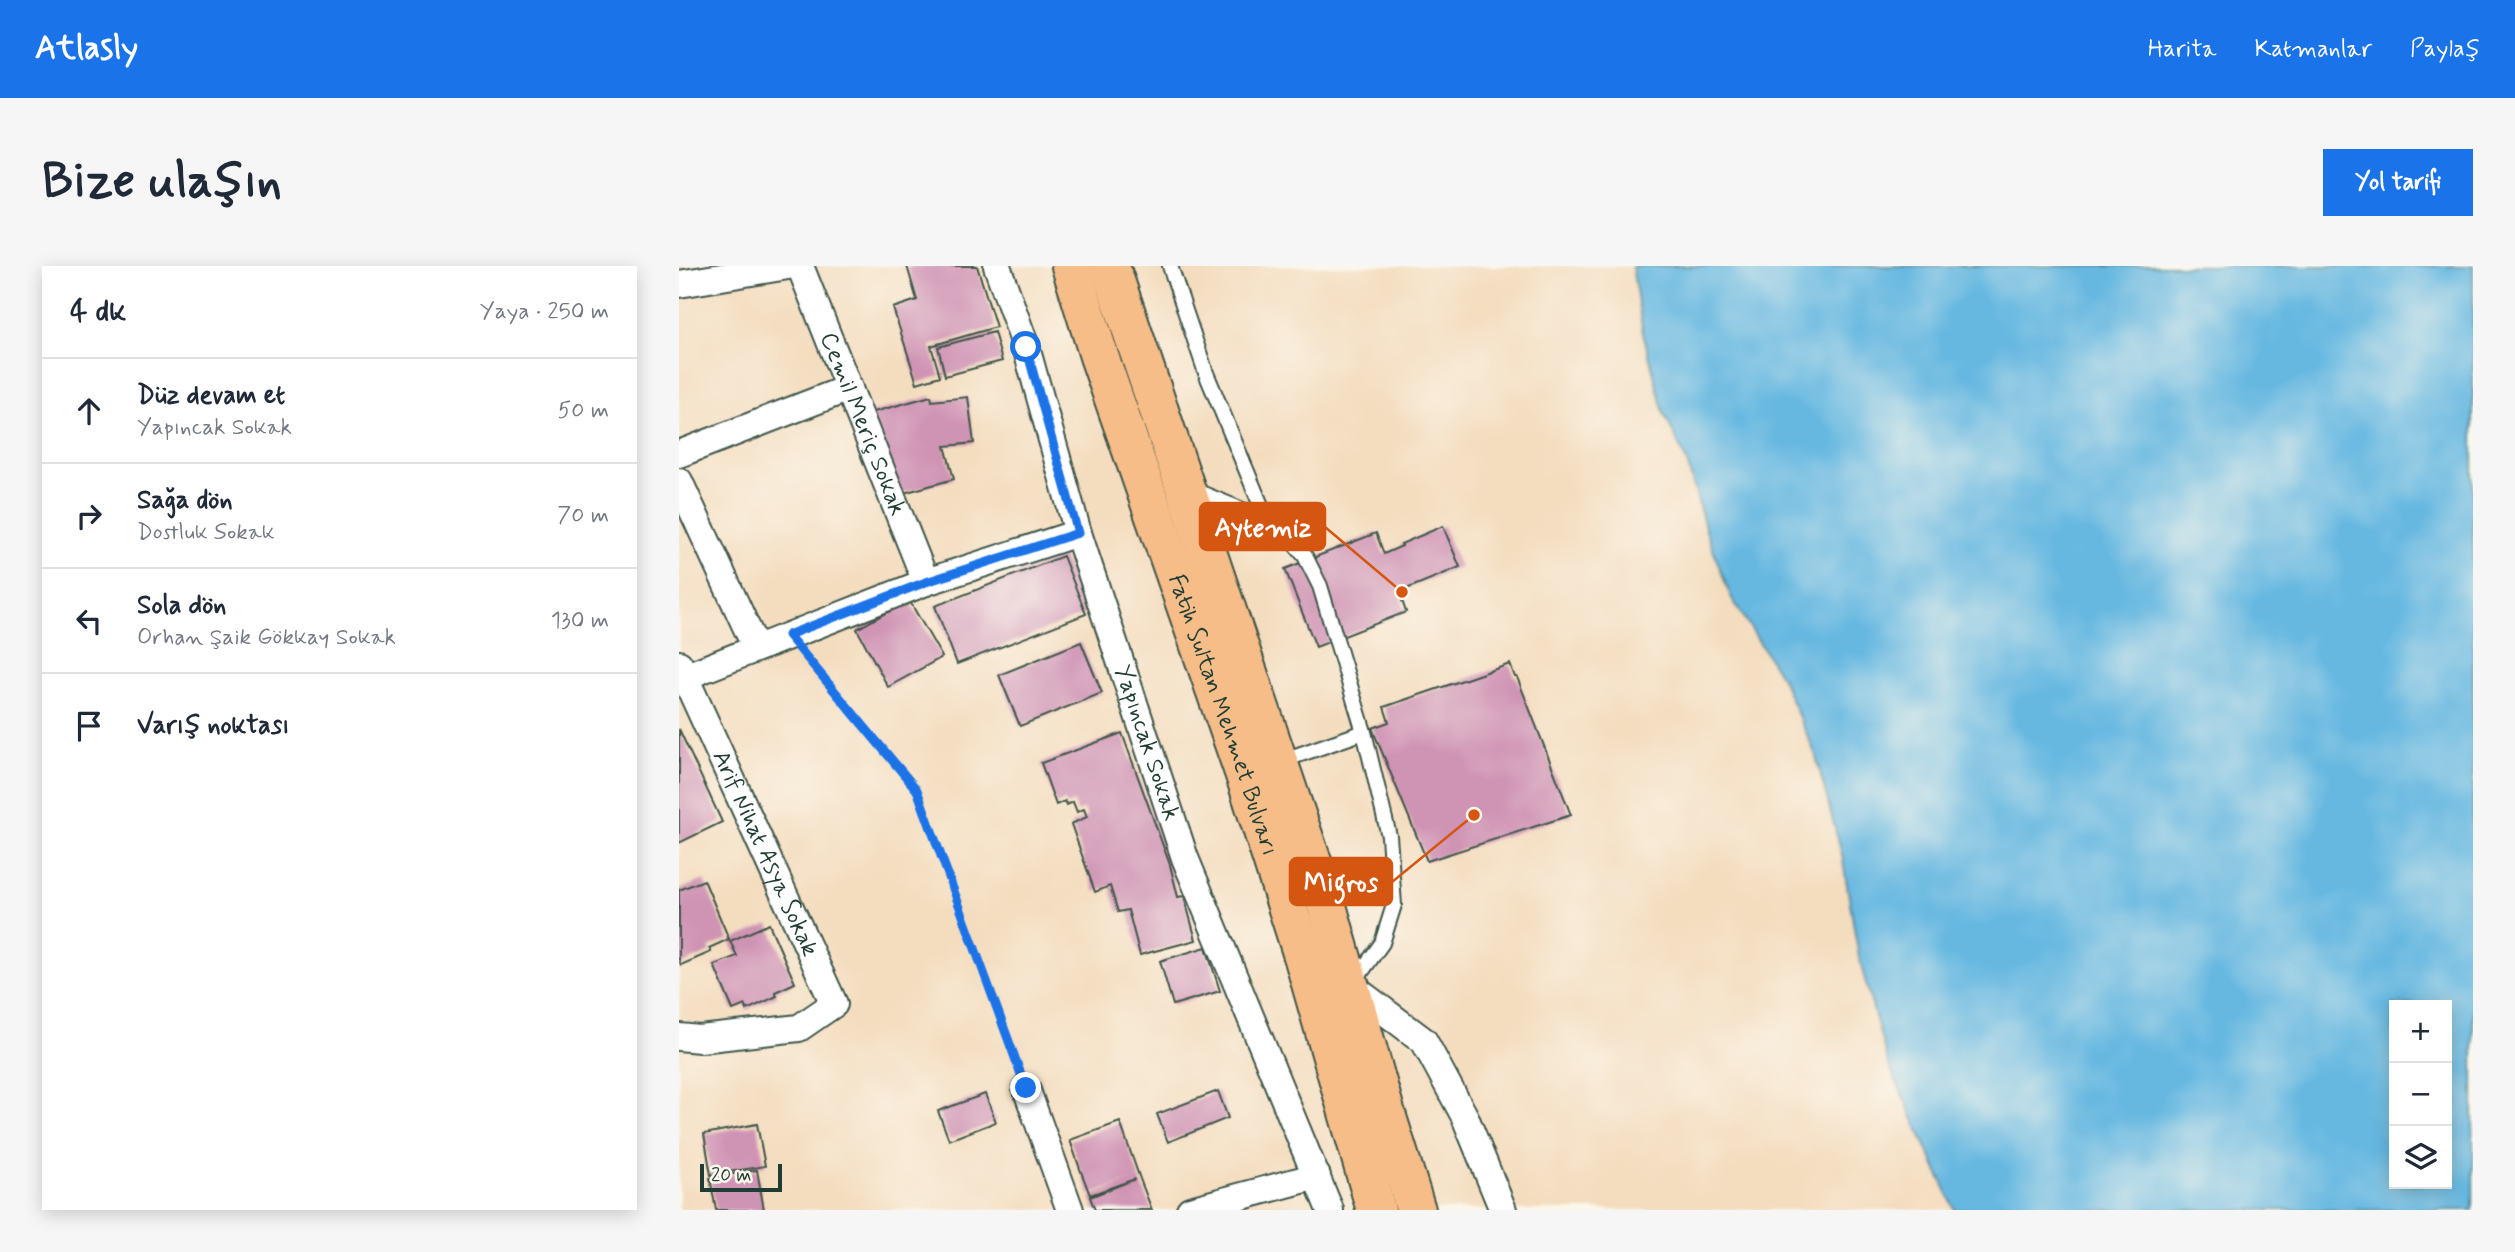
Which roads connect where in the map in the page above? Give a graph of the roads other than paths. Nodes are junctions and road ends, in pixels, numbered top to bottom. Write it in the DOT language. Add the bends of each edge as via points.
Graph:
graph roads {
  1 [pos="788,266"];
  2 [pos="800,266"];
  3 [pos="997,266"];
  4 [pos="1070,266"];
  5 [pos="1111,266"];
  6 [pos="1170,266"];
  7 [pos="679,284"];
  8 [pos="849,388"];
  9 [pos="679,454"];
  10 [pos="679,481"];
  11 [pos="1185,487"];
  12 [pos="1267,520"];
  13 [pos="1078,533"];
  14 [pos="926,582"];
  15 [pos="756,648"];
  16 [pos="681,673"];
  17 [pos="1364,732"];
  18 [pos="1280,762"];
  19 [pos="1351,986"];
  20 [pos="679,1037"];
  21 [pos="1026,1088"];
  22 [pos="1317,1176"];
  23 [pos="1070,1210"];
  24 [pos="1190,1210"];
  25 [pos="1330,1210"];
  26 [pos="1376,1210"];
  27 [pos="1416,1210"];
  28 [pos="1503,1210"];
  1 -- 7 [label="street"];
  2 -- 8 [label="street, Cemil Meriç Sokak"];
  3 -- 13 [label="street, Yapıncak Sokak" via="1026,347"];
  4 -- 26 [label="main road, Fatih Sultan Mehmet Bulvarı" via="1246,778"];
  5 -- 11 [label="main road, Fatih Sultan Mehmet Bulvarı"];
  6 -- 12 [label="lane" via="1206,373"];
  8 -- 9 [label="street"];
  8 -- 14 [label="street, Cemil Meriç Sokak"];
  10 -- 15 [label="street"];
  11 -- 12 [label="lane"];
  11 -- 18 [label="main road, Fatih Sultan Mehmet Bulvarı"];
  12 -- 17 [label="lane" via="1305,556 1320,586"];
  13 -- 14 [label="street"];
  13 -- 22 [label="street, Yapıncak Sokak" via="1185,858"];
  14 -- 15 [label="street"];
  15 -- 16 [label="street"];
  16 -- 20 [label="street, Arif Nihat Asya Sokak" via="834,1004 799,1028 700,1039"];
  17 -- 18 [label="lane"];
  17 -- 19 [label="lane" via="1389,835 1394,905 1382,943"];
  18 -- 19 [label="main road, Fatih Sultan Mehmet Bulvarı"];
  19 -- 27 [label="main road, Fatih Sultan Mehmet Bulvarı"];
  19 -- 28 [label="street" via="1424,1041 1465,1117"];
  21 -- 23 [label="street"];
  22 -- 24 [label="street"];
  22 -- 25 [label="street, Yapıncak Sokak"];
}
